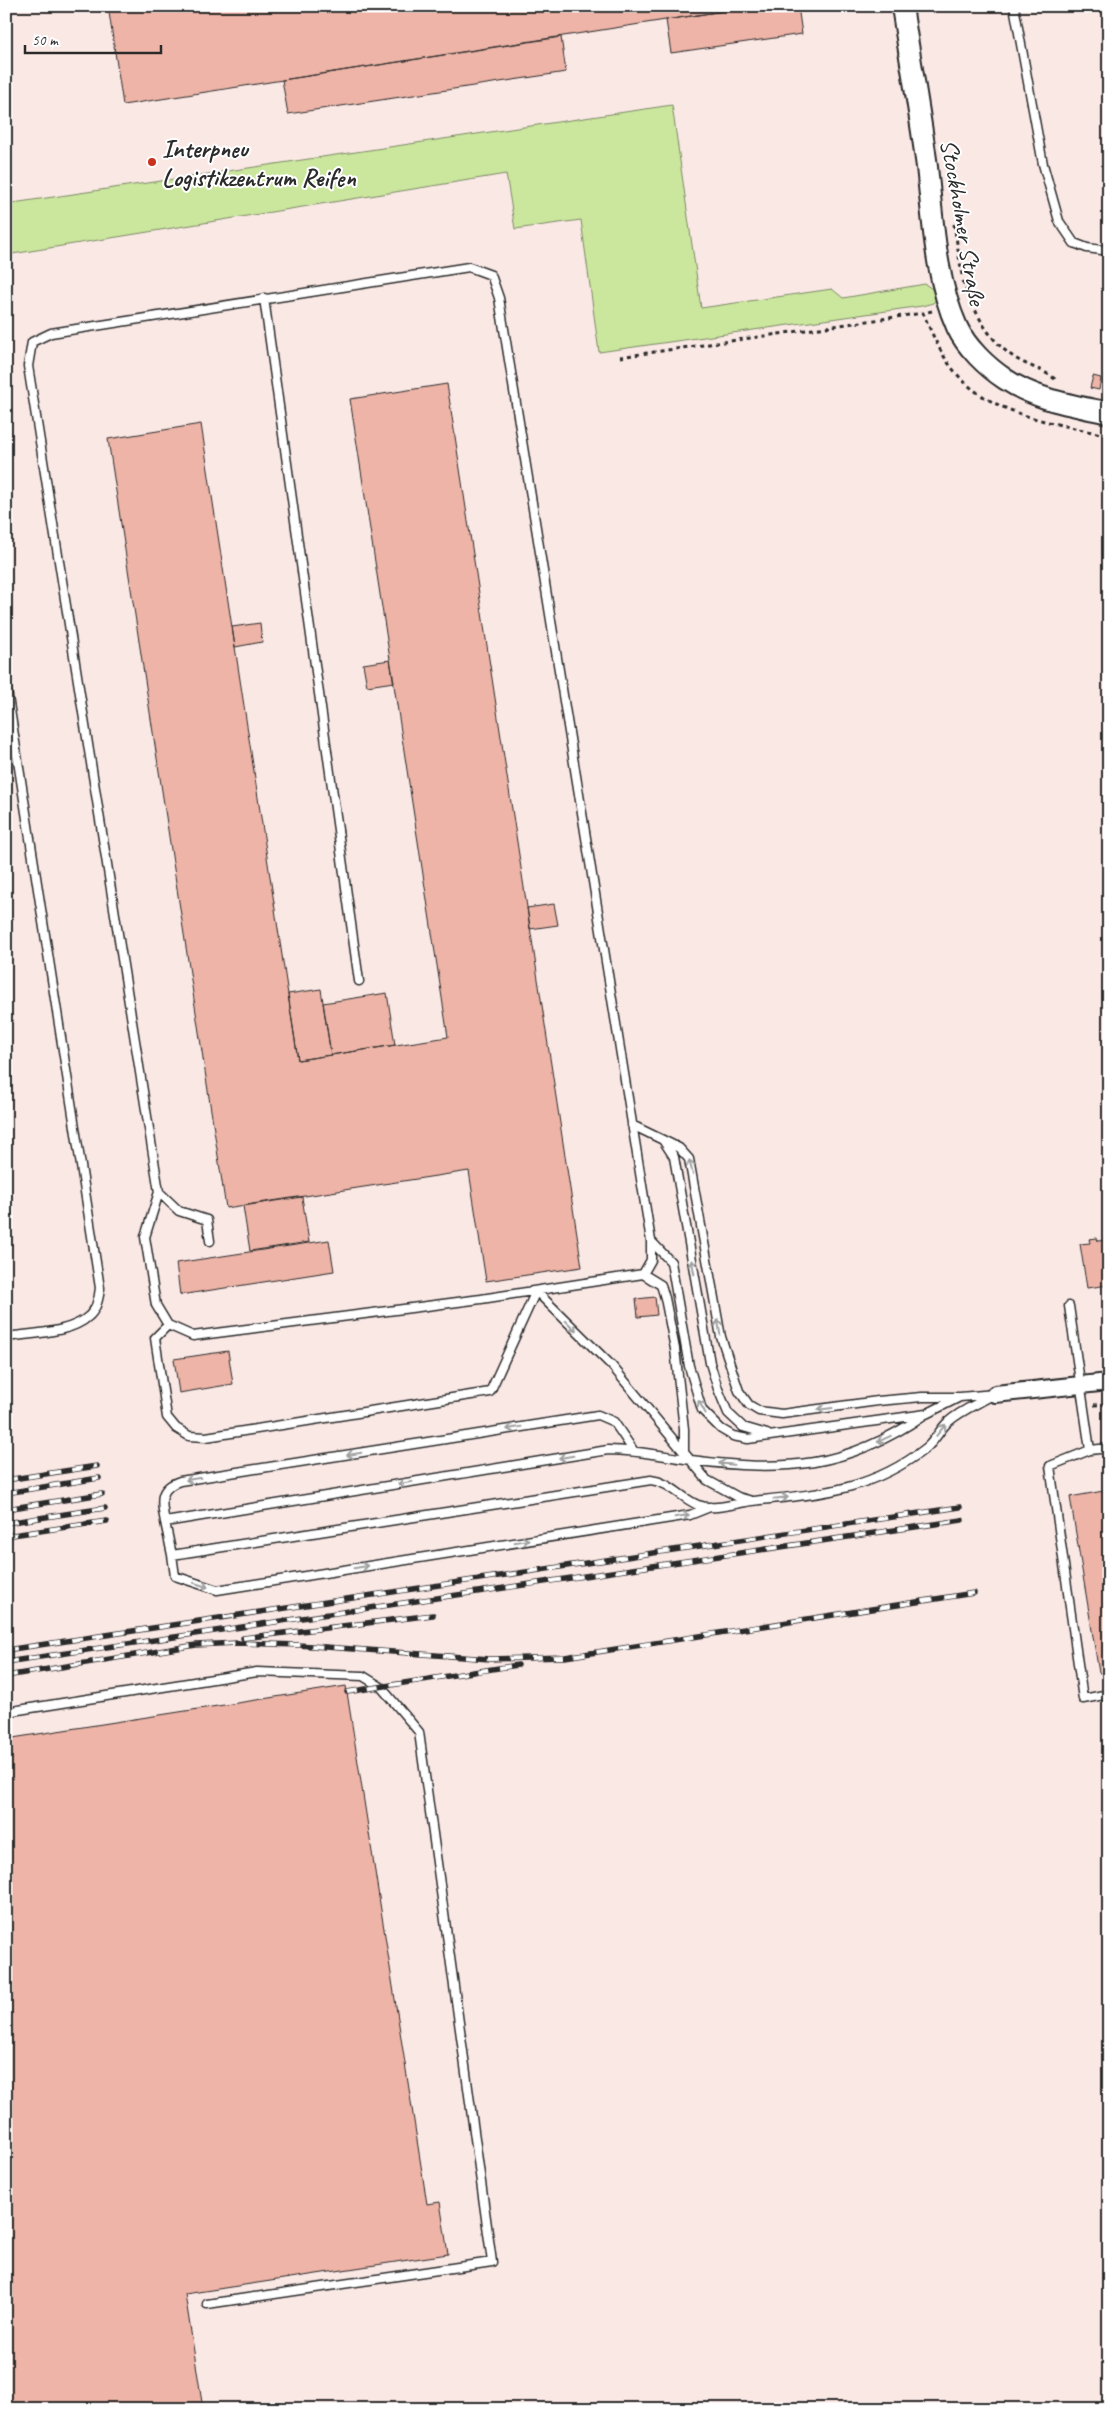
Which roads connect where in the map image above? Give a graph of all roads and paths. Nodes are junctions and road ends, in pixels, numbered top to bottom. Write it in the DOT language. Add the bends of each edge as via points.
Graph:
graph roads {
  1 [pos="902,6"];
  2 [pos="1014,6"];
  3 [pos="954,222"];
  4 [pos="1109,251"];
  5 [pos="264,298"];
  6 [pos="922,313"];
  7 [pos="620,357"];
  8 [pos="1063,403"];
  9 [pos="1109,413"];
  10 [pos="1109,436"];
  11 [pos="6,684"];
  12 [pos="359,981"];
  13 [pos="632,1125"];
  14 [pos="663,1140"];
  15 [pos="159,1192"];
  16 [pos="210,1241"];
  17 [pos="650,1241"];
  18 [pos="643,1274"];
  19 [pos="536,1291"];
  20 [pos="1069,1306"];
  21 [pos="168,1325"];
  22 [pos="6,1336"];
  23 [pos="1109,1382"];
  24 [pos="1081,1385"];
  25 [pos="995,1394"];
  26 [pos="960,1397"];
  27 [pos="926,1414"];
  28 [pos="777,1435"];
  29 [pos="1109,1448"];
  30 [pos="633,1450"];
  31 [pos="1090,1450"];
  32 [pos="686,1457"];
  33 [pos="752,1500"];
  34 [pos="710,1507"];
  35 [pos="165,1522"];
  36 [pos="172,1555"];
  37 [pos="1109,1694"];
  38 [pos="6,1712"];
  39 [pos="207,2304"];
  1 -- 8 [label="street, Stockholmer Straße" via="938,252 958,329 979,357 1004,379 1041,397"];
  2 -- 4 [label="lane" via="1043,164 1059,221 1074,242 1086,248"];
  3 -- 8 [label="path" via="963,280 980,322 1006,352 1051,375 1060,385"];
  5 -- 12 [label="lane"];
  5 -- 13 [label="lane" via="469,267 491,275 499,298"];
  5 -- 15 [label="lane" via="51,333 32,342 28,366"];
  6 -- 7 [label="path"];
  8 -- 9 [label="street, Stockholmer Straße"];
  8 -- 10 [label="path" via="1063,425"];
  11 -- 22 [label="lane" via="100,1288 95,1308 78,1323 61,1329"];
  13 -- 14 [label="lane"];
  13 -- 17 [label="lane"];
  26 -- 14 [label="lane, one-way" via="878,1401 782,1414 759,1412 749,1405 739,1391 721,1337 689,1158 679,1148"];
  28 -- 14 [label="lane, one-way" via="743,1427 728,1413 718,1389 710,1363 678,1173 674,1157"];
  15 -- 16 [label="lane" via="179,1211 206,1220"];
  15 -- 21 [label="lane" via="145,1237 156,1305"];
  17 -- 18 [label="lane" via="651,1260"];
  28 -- 17 [label="lane, one-way" via="748,1439 733,1436 702,1410 689,1366 671,1262"];
  18 -- 19 [label="lane"];
  18 -- 32 [label="lane" via="661,1285 665,1298 675,1349"];
  19 -- 21 [label="lane" via="193,1336"];
  19 -- 21 [label="lane" via="490,1392 206,1438 189,1436 167,1418 155,1338"];
  19 -- 32 [label="lane, one-way" via="612,1366"];
  20 -- 24 [label="lane"];
  23 -- 24 [label="street"];
  24 -- 25 [label="street"];
  24 -- 31 [label="lane"];
  25 -- 26 [label="lane"];
  33 -- 25 [label="lane, one-way" via="846,1488 882,1477 928,1446 947,1422 959,1413"];
  26 -- 27 [label="lane"];
  27 -- 28 [label="lane"];
  27 -- 32 [label="lane, one-way" via="905,1429 847,1456 819,1462 745,1466"];
  29 -- 31 [label="lane"];
  30 -- 32 [label="lane"];
  30 -- 35 [label="lane, one-way" via="598,1452"];
  30 -- 35 [label="lane, one-way" via="614,1422 598,1415 180,1481 167,1487 164,1493 162,1508"];
  31 -- 37 [label="lane" via="1050,1466 1083,1699"];
  32 -- 33 [label="lane" via="707,1480 738,1497"];
  33 -- 34 [label="lane"];
  34 -- 36 [label="lane" via="699,1505 661,1481 651,1480"];
  36 -- 34 [label="lane, one-way" via="175,1576 217,1590 690,1515"];
  35 -- 36 [label="lane"];
  38 -- 39 [label="lane" via="257,1672 363,1676 381,1687 419,1732 492,2262"];
}
